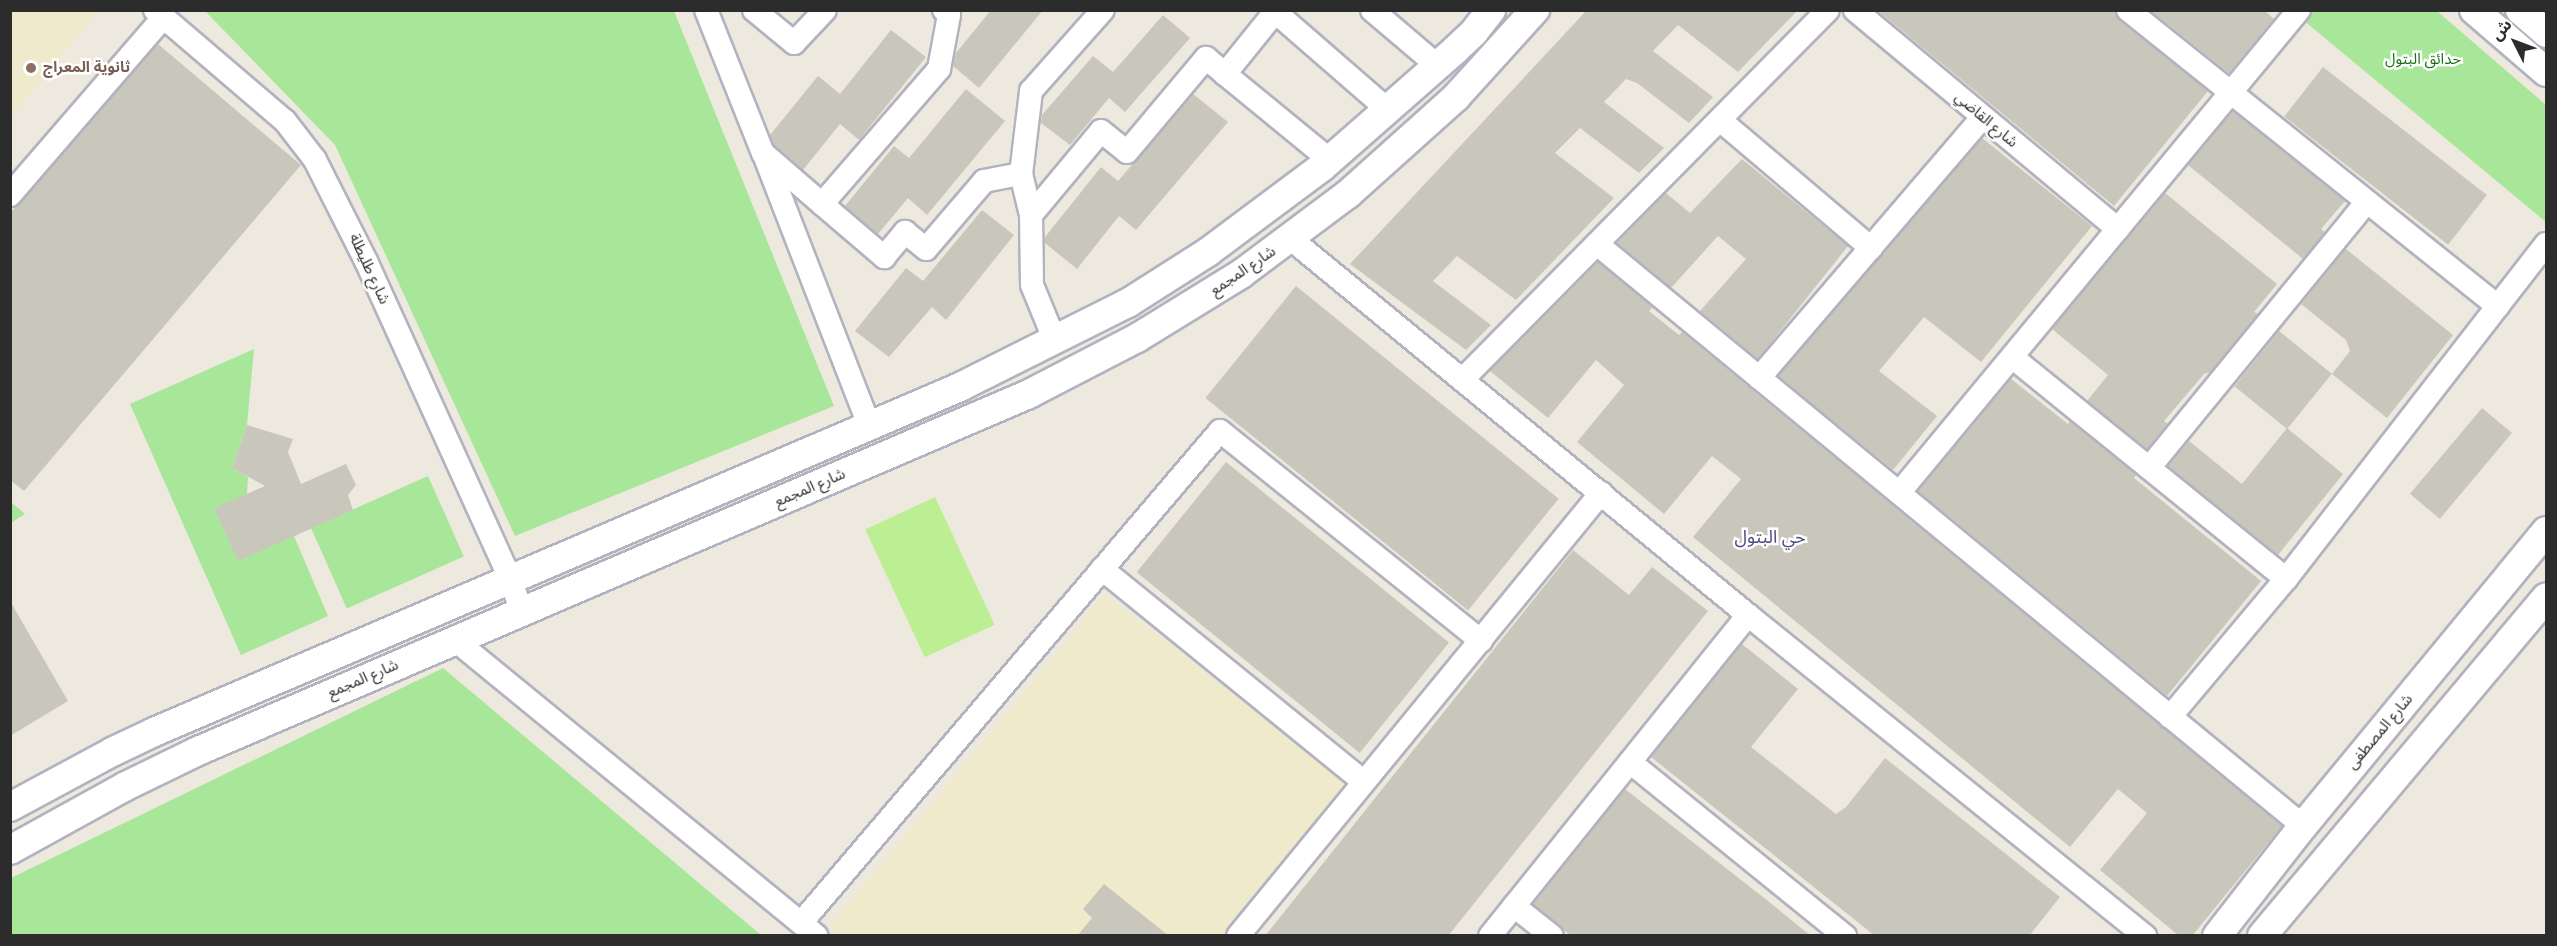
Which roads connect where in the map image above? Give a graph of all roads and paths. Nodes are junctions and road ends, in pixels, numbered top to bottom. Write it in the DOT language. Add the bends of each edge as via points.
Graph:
graph roads {
  1 [pos="706,10"];
  2 [pos="754,10"];
  3 [pos="825,10"];
  4 [pos="944,10"];
  5 [pos="1103,10"];
  6 [pos="1372,10"];
  7 [pos="1491,10"];
  8 [pos="1828,10"];
  9 [pos="1855,10"];
  10 [pos="2128,10"];
  11 [pos="2299,10"];
  12 [pos="2474,10"];
  13 [pos="2520,10"];
  14 [pos="1274,11"];
  15 [pos="159,14"];
  16 [pos="1527,21"];
  17 [pos="2547,33"];
  18 [pos="1446,58"];
  19 [pos="2547,72"];
  20 [pos="1225,74"];
  21 [pos="1478,74"];
  22 [pos="2229,93"];
  23 [pos="1387,109"];
  24 [pos="1982,118"];
  25 [pos="1720,120"];
  26 [pos="763,153"];
  27 [pos="1330,160"];
  28 [pos="1021,174"];
  29 [pos="10,195"];
  30 [pos="2367,202"];
  31 [pos="822,204"];
  32 [pos="1031,215"];
  33 [pos="2118,229"];
  34 [pos="1291,239"];
  35 [pos="1597,244"];
  36 [pos="2547,244"];
  37 [pos="1871,248"];
  38 [pos="2498,306"];
  39 [pos="1055,341"];
  40 [pos="2012,357"];
  41 [pos="1759,378"];
  42 [pos="1462,380"];
  43 [pos="868,425"];
  44 [pos="2149,468"];
  45 [pos="1600,493"];
  46 [pos="1899,493"];
  47 [pos="2547,531"];
  48 [pos="1102,569"];
  49 [pos="510,579"];
  50 [pos="2286,579"];
  51 [pos="2547,597"];
  52 [pos="522,612"];
  53 [pos="1748,615"];
  54 [pos="455,640"];
  55 [pos="1481,641"];
  56 [pos="2170,717"];
  57 [pos="1630,762"];
  58 [pos="1363,781"];
  59 [pos="10,807"];
  60 [pos="2303,826"];
  61 [pos="10,850"];
  62 [pos="1514,906"];
  63 [pos="809,929"];
  64 [pos="1238,936"];
  65 [pos="1490,936"];
  66 [pos="1551,936"];
  67 [pos="1845,936"];
  68 [pos="2145,936"];
  69 [pos="2217,936"];
  70 [pos="2262,936"];
  1 -- 26 [label="street"];
  2 -- 3 [label="street" via="794,43"];
  4 -- 31 [label="street" via="949,15 939,69"];
  5 -- 28 [label="street" via="1031,91"];
  6 -- 18 [label="street"];
  7 -- 16 [label="street" via="1488,22 1492,31 1506,36"];
  7 -- 18 [label="street"];
  8 -- 25 [label="street"];
  9 -- 24 [label="street, شارع القاضي"];
  10 -- 22 [label="street"];
  11 -- 22 [label="street"];
  12 -- 19 [label="street"];
  13 -- 17 [label="street"];
  14 -- 20 [label="street"];
  14 -- 23 [label="street"];
  15 -- 29 [label="street"];
  15 -- 49 [label="street, شارع طليطلة" via="285,121 315,160 366,261"];
  16 -- 21 [label="street, شارع المجمع"];
  18 -- 21 [label="street" via="1471,47 1479,52 1483,62"];
  18 -- 23 [label="street"];
  20 -- 27 [label="street"];
  20 -- 32 [label="street" via="1206,58 1127,152 1101,131"];
  21 -- 34 [label="street, شارع المجمع" via="1403,147"];
  22 -- 30 [label="street"];
  22 -- 33 [label="street"];
  23 -- 27 [label="street"];
  24 -- 33 [label="street, شارع القاضي"];
  24 -- 37 [label="street"];
  25 -- 35 [label="street"];
  25 -- 37 [label="street"];
  26 -- 31 [label="street"];
  26 -- 43 [label="street"];
  27 -- 39 [label="street" via="1209,252 1128,303"];
  28 -- 31 [label="street" via="984,181 926,249 905,232 884,257"];
  28 -- 32 [label="street"];
  30 -- 38 [label="street"];
  30 -- 44 [label="street"];
  32 -- 39 [label="street" via="1032,285"];
  33 -- 40 [label="street"];
  34 -- 42 [label="street"];
  34 -- 52 [label="street, شارع المجمع" via="1146,333 1029,394"];
  35 -- 41 [label="street"];
  35 -- 42 [label="street"];
  36 -- 38 [label="street"];
  37 -- 41 [label="street"];
  38 -- 50 [label="street"];
  39 -- 43 [label="street" via="960,387"];
  40 -- 44 [label="street"];
  40 -- 46 [label="street"];
  41 -- 46 [label="street"];
  42 -- 45 [label="street"];
  43 -- 49 [label="street"];
  44 -- 50 [label="street"];
  45 -- 53 [label="street"];
  45 -- 55 [label="street"];
  46 -- 56 [label="street"];
  47 -- 60 [label="street, شارع المصطفى"];
  48 -- 55 [label="street" via="1220,431"];
  48 -- 58 [label="street"];
  48 -- 63 [label="street"];
  49 -- 52 [label="street, شارع طليطلة"];
  49 -- 59 [label="street" via="154,732"];
  50 -- 56 [label="street"];
  51 -- 70 [label="street"];
  52 -- 54 [label="street, شارع المجمع"];
  53 -- 57 [label="street"];
  53 -- 68 [label="street"];
  54 -- 61 [label="street, شارع المجمع" via="198,751"];
  54 -- 63 [label="street"];
  55 -- 58 [label="street"];
  56 -- 60 [label="street"];
  57 -- 62 [label="street"];
  57 -- 67 [label="street"];
  58 -- 64 [label="street"];
  60 -- 69 [label="street, شارع المصطفى"];
  62 -- 65 [label="street"];
  62 -- 66 [label="street"];
}
